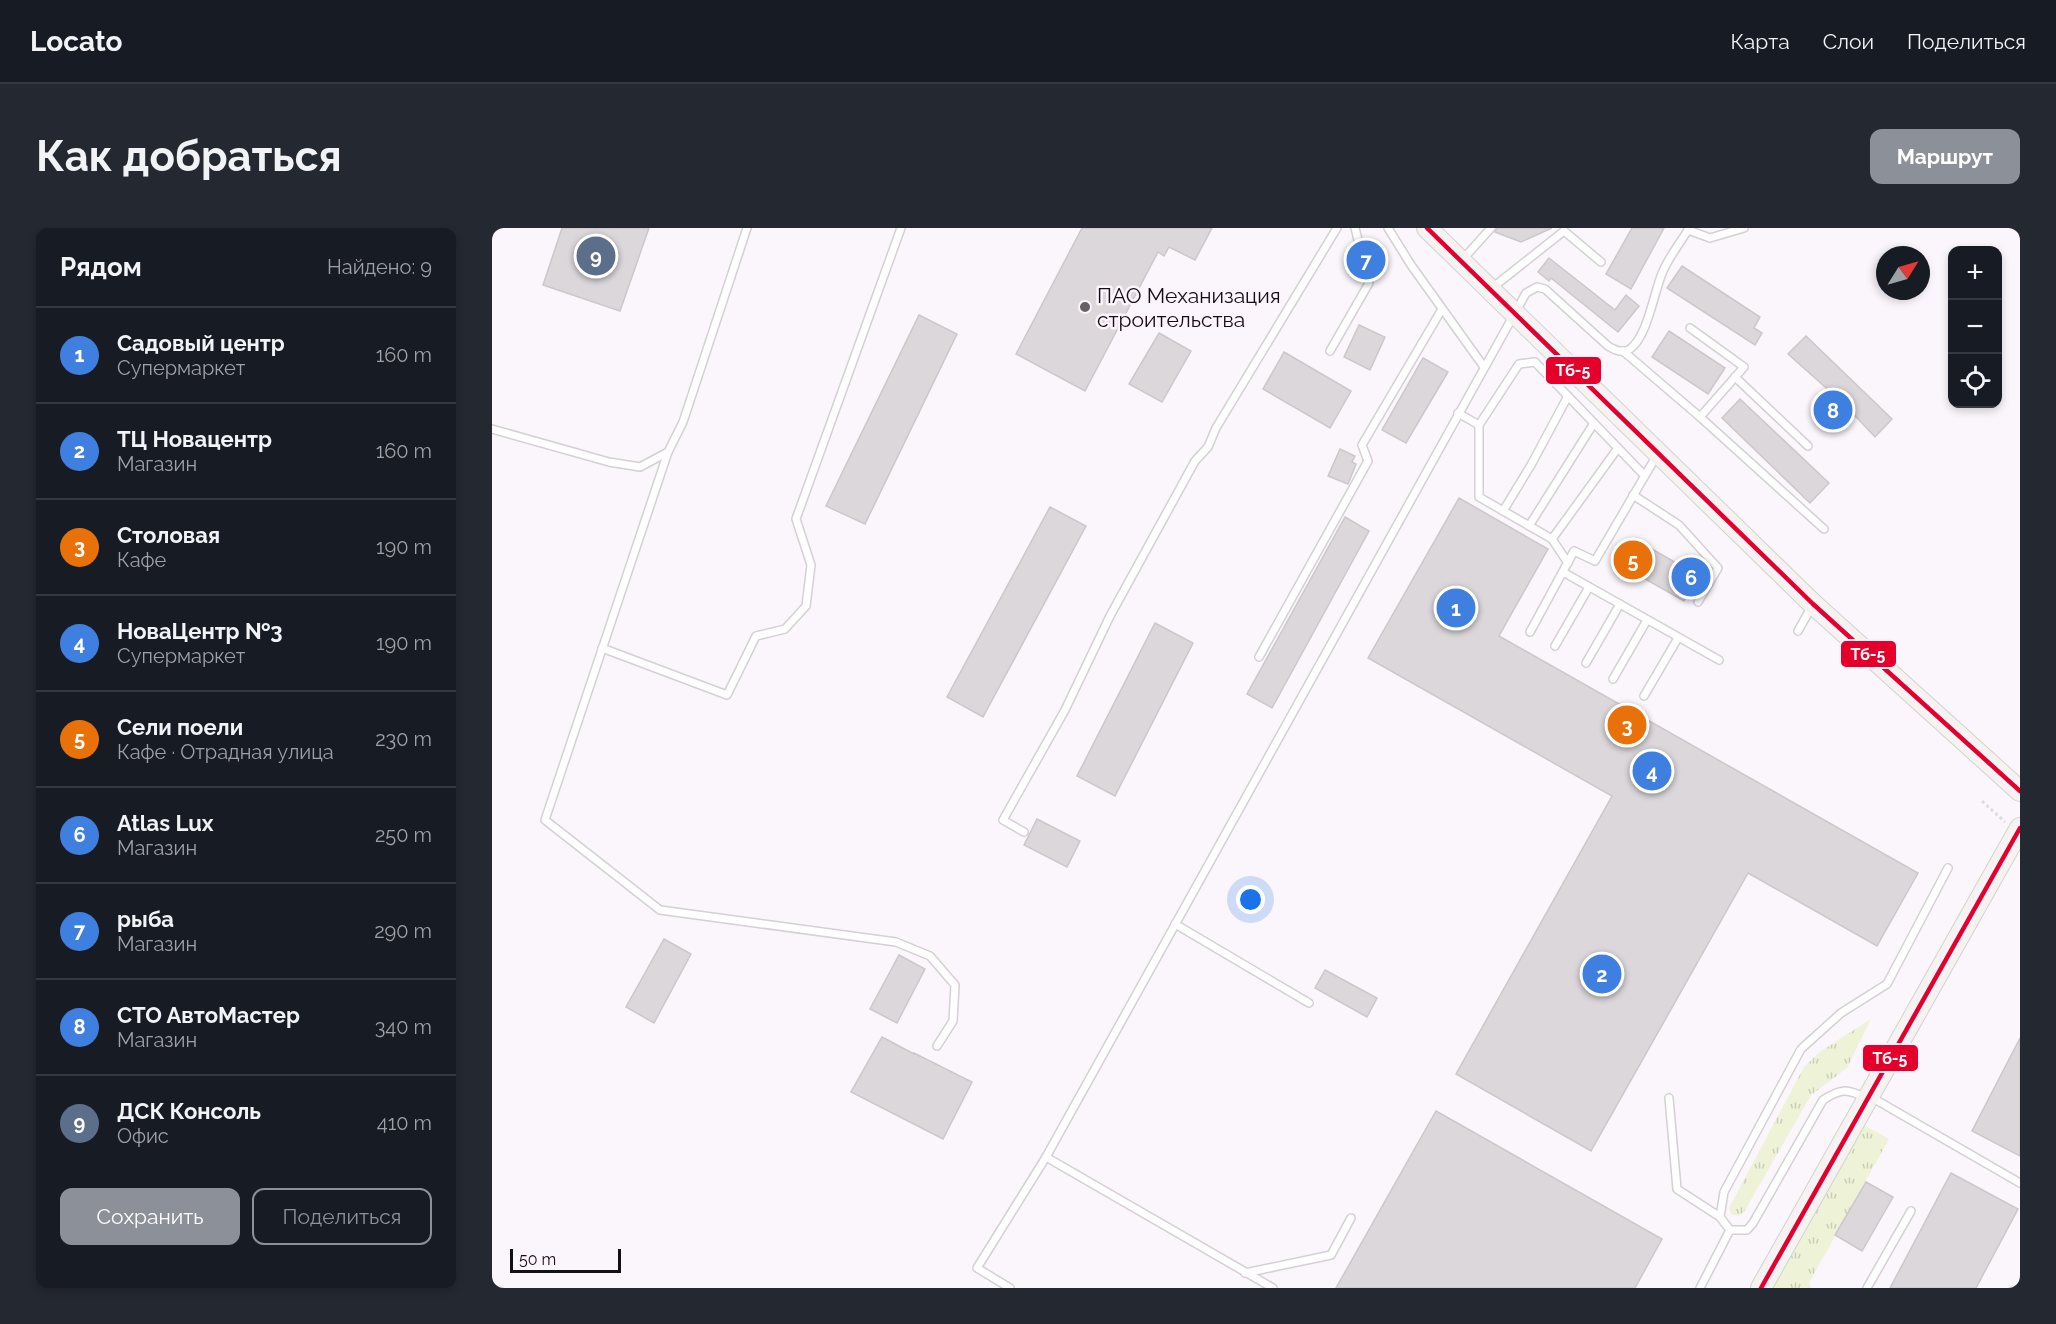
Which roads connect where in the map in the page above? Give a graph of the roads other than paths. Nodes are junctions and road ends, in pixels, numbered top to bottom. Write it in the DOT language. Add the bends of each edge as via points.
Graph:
graph roads {
  1 [pos="747,228"];
  2 [pos="901,228"];
  3 [pos="1337,228"];
  4 [pos="1356,228"];
  5 [pos="1388,228"];
  6 [pos="1427,228"];
  7 [pos="1491,228"];
  8 [pos="1744,228"];
  9 [pos="1689,229"];
  10 [pos="1461,261"];
  11 [pos="1602,262"];
  12 [pos="1490,289"];
  13 [pos="1442,309"];
  14 [pos="1514,313"];
  15 [pos="1690,328"];
  16 [pos="1330,351"];
  17 [pos="1623,351"];
  18 [pos="1484,367"];
  19 [pos="1735,377"];
  20 [pos="1568,396"];
  21 [pos="1458,413"];
  22 [pos="1700,417"];
  23 [pos="1594,423"];
  24 [pos="1479,425"];
  25 [pos="492,429"];
  26 [pos="1808,446"];
  27 [pos="1618,448"];
  28 [pos="668,452"];
  29 [pos="1658,453"];
  30 [pos="1644,475"];
  31 [pos="1633,495"];
  32 [pos="1503,511"];
  33 [pos="1528,526"];
  34 [pos="1824,529"];
  35 [pos="1552,539"];
  36 [pos="1568,563"];
  37 [pos="1563,572"];
  38 [pos="1589,587"];
  39 [pos="1698,602"];
  40 [pos="1620,604"];
  41 [pos="1813,604"];
  42 [pos="1647,620"];
  43 [pos="1798,631"];
  44 [pos="1530,632"];
  45 [pos="1678,638"];
  46 [pos="1556,646"];
  47 [pos="602,648"];
  48 [pos="1259,657"];
  49 [pos="1719,660"];
  50 [pos="1586,663"];
  51 [pos="1613,679"];
  52 [pos="1644,696"];
  53 [pos="2020,791"];
  54 [pos="2019,830"];
  55 [pos="1024,832"];
  56 [pos="1948,868"];
  57 [pos="1175,924"];
  58 [pos="1309,1003"];
  59 [pos="937,1046"];
  60 [pos="1868,1097"];
  61 [pos="1670,1098"];
  62 [pos="1046,1157"];
  63 [pos="2020,1183"];
  64 [pos="1911,1211"];
  65 [pos="1719,1217"];
  66 [pos="1351,1218"];
  67 [pos="1730,1230"];
  68 [pos="1245,1273"];
  69 [pos="1010,1288"];
  70 [pos="1273,1288"];
  71 [pos="1700,1288"];
  72 [pos="1761,1288"];
  73 [pos="1867,1288"];
  1 -- 28 [label="lane" via="683,422"];
  2 -- 47 [label="lane" via="796,519 811,565 806,606 785,629 756,636 727,695"];
  3 -- 55 [label="lane" via="1208,447 1195,461 1003,820"];
  4 -- 16 [label="lane" via="1370,283"];
  5 -- 13 [label="lane"];
  6 -- 10 [label="main road"];
  7 -- 10 [label="lane"];
  8 -- 9 [label="lane" via="1710,238"];
  9 -- 17 [label="lane" via="1664,269 1641,333 1632,347"];
  10 -- 12 [label="main road"];
  11 -- 12 [label="lane" via="1564,231"];
  12 -- 14 [label="main road"];
  13 -- 18 [label="lane"];
  13 -- 48 [label="lane" via="1362,445 1368,461"];
  14 -- 17 [label="lane" via="1529,290 1542,288 1608,346"];
  14 -- 18 [label="lane"];
  14 -- 29 [label="main road"];
  15 -- 19 [label="lane" via="1744,367"];
  17 -- 22 [label="lane"];
  18 -- 21 [label="lane"];
  19 -- 22 [label="lane"];
  19 -- 26 [label="lane"];
  20 -- 23 [label="lane"];
  20 -- 24 [label="lane" via="1535,363 1519,364"];
  20 -- 32 [label="lane"];
  21 -- 24 [label="lane"];
  21 -- 57 [label="lane"];
  22 -- 34 [label="lane"];
  23 -- 27 [label="lane"];
  23 -- 33 [label="lane"];
  24 -- 32 [label="lane" via="1479,496"];
  25 -- 28 [label="lane" via="640,467"];
  27 -- 30 [label="lane"];
  27 -- 35 [label="lane"];
  28 -- 47 [label="lane"];
  29 -- 30 [label="lane"];
  29 -- 41 [label="main road"];
  30 -- 31 [label="lane"];
  31 -- 36 [label="lane" via="1595,561 1574,551"];
  31 -- 39 [label="lane" via="1678,525 1718,568"];
  32 -- 33 [label="lane"];
  33 -- 35 [label="lane"];
  35 -- 36 [label="lane"];
  36 -- 37 [label="lane"];
  37 -- 38 [label="lane"];
  37 -- 44 [label="lane"];
  38 -- 40 [label="lane"];
  38 -- 46 [label="lane"];
  40 -- 42 [label="lane"];
  40 -- 50 [label="lane"];
  41 -- 43 [label="lane"];
  41 -- 53 [label="main road"];
  42 -- 45 [label="lane"];
  42 -- 51 [label="lane"];
  45 -- 49 [label="lane"];
  45 -- 52 [label="lane"];
  47 -- 59 [label="lane" via="545,820 660,910 896,942 930,956 955,985 953,1021"];
  54 -- 60 [label="main road"];
  56 -- 65 [label="lane" via="1887,984 1841,1013 1802,1049 1724,1192"];
  57 -- 58 [label="lane"];
  57 -- 62 [label="lane"];
  60 -- 63 [label="lane"];
  60 -- 67 [label="lane" via="1853,1091 1837,1091 1823,1100 1747,1230"];
  60 -- 72 [label="main road"];
  61 -- 65 [label="lane" via="1677,1189"];
  62 -- 68 [label="lane"];
  62 -- 69 [label="lane" via="977,1268"];
  64 -- 73 [label="lane"];
  65 -- 67 [label="lane"];
  66 -- 68 [label="lane" via="1331,1255"];
  67 -- 71 [label="lane"];
  68 -- 70 [label="lane"];
}
